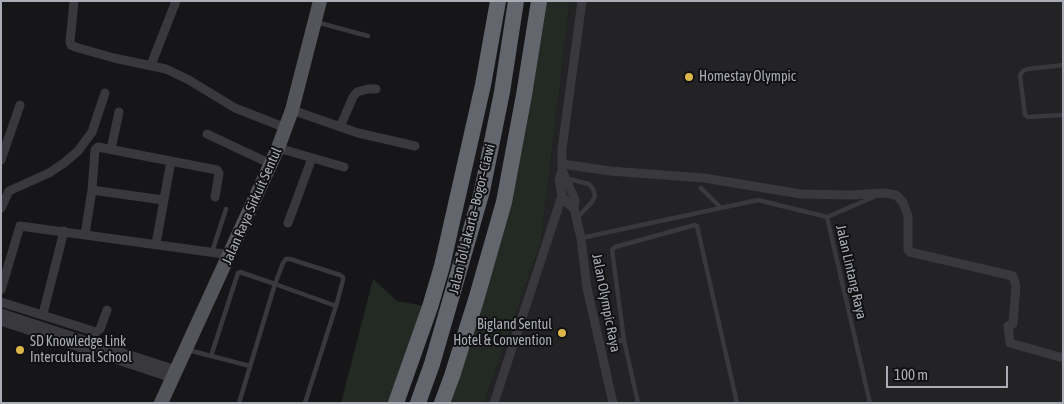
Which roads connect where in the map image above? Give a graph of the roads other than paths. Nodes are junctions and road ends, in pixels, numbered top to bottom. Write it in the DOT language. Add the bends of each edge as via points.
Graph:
graph roads {
  1 [pos="74,1"];
  2 [pos="176,1"];
  3 [pos="320,1"];
  4 [pos="487,1"];
  5 [pos="498,1"];
  6 [pos="516,1"];
  7 [pos="539,1"];
  8 [pos="582,1"];
  9 [pos="314,22"];
  10 [pos="368,36"];
  11 [pos="151,65"];
  12 [pos="1063,65"];
  13 [pos="483,85"];
  14 [pos="376,89"];
  15 [pos="105,93"];
  16 [pos="20,105"];
  17 [pos="292,110"];
  18 [pos="118,112"];
  19 [pos="1063,115"];
  20 [pos="340,127"];
  21 [pos="286,128"];
  22 [pos="207,134"];
  23 [pos="415,146"];
  24 [pos="278,148"];
  25 [pos="111,149"];
  26 [pos="312,158"];
  27 [pos="1,160"];
  28 [pos="171,160"];
  29 [pos="271,164"];
  30 [pos="344,167"];
  31 [pos="562,173"];
  32 [pos="701,188"];
  33 [pos="5,189"];
  34 [pos="92,190"];
  35 [pos="884,193"];
  36 [pos="562,196"];
  37 [pos="215,197"];
  38 [pos="163,200"];
  39 [pos="720,207"];
  40 [pos="1,208"];
  41 [pos="226,209"];
  42 [pos="576,213"];
  43 [pos="827,217"];
  44 [pos="288,223"];
  45 [pos="64,231"];
  46 [pos="85,234"];
  47 [pos="581,238"];
  48 [pos="156,244"];
  49 [pos="212,252"];
  50 [pos="230,255"];
  51 [pos="5,259"];
  52 [pos="275,284"];
  53 [pos="1,290"];
  54 [pos="1,302"];
  55 [pos="336,306"];
  56 [pos="107,310"];
  57 [pos="1,313"];
  58 [pos="42,314"];
  59 [pos="1,321"];
  60 [pos="624,340"];
  61 [pos="599,345"];
  62 [pos="186,349"];
  63 [pos="211,356"];
  64 [pos="1063,358"];
  65 [pos="250,366"];
  66 [pos="174,374"];
  67 [pos="161,403"];
  68 [pos="239,403"];
  69 [pos="305,403"];
  70 [pos="396,403"];
  71 [pos="418,403"];
  72 [pos="442,403"];
  73 [pos="494,403"];
  74 [pos="613,403"];
  75 [pos="638,403"];
  76 [pos="737,403"];
  77 [pos="870,403"];
  1 -- 11 [label="street" via="72,45"];
  2 -- 11 [label="street"];
  3 -- 9 [label="main road, Jalan Raya Sirkuit Sentul"];
  4 -- 13 [label="highway"];
  5 -- 13 [label="highway"];
  6 -- 71 [label="highway, Jalan Tol Jakarta–Bogor–Ciawi" via="482,190"];
  7 -- 72 [label="highway, Jalan Tol Jakarta–Bogor–Ciawi" via="504,202"];
  8 -- 31 [label="street, Jalan Olympic Raya" via="562,149"];
  9 -- 10 [label="lane"];
  9 -- 17 [label="main road, Jalan Raya Sirkuit Sentul"];
  11 -- 21 [label="street" via="189,80 235,108"];
  12 -- 19 [label="lane" via="1028,69 1020,75 1025,115"];
  13 -- 70 [label="highway" via="442,266"];
  14 -- 20 [label="street" via="357,92"];
  15 -- 33 [label="street" via="92,132 78,151 49,172"];
  16 -- 27 [label="street"];
  17 -- 20 [label="street"];
  17 -- 21 [label="main road, Jalan Raya Sirkuit Sentul"];
  18 -- 25 [label="street"];
  20 -- 23 [label="street"];
  21 -- 24 [label="main road, Jalan Raya Sirkuit Sentul"];
  22 -- 29 [label="street"];
  24 -- 26 [label="street"];
  24 -- 29 [label="main road, Jalan Raya Sirkuit Sentul"];
  25 -- 28 [label="street"];
  25 -- 34 [label="street" via="98,147 95,150"];
  26 -- 30 [label="street"];
  26 -- 44 [label="street"];
  28 -- 37 [label="street" via="218,170"];
  28 -- 38 [label="street"];
  29 -- 50 [label="main road, Jalan Raya Sirkuit Sentul"];
  31 -- 35 [label="street" via="610,171 704,178 801,194"];
  31 -- 36 [label="street, Jalan Olympic Raya"];
  31 -- 42 [label="street, Jalan Olympic Raya" via="575,200"];
  31 -- 42 [label="lane" via="589,184 593,189 595,196 592,202"];
  32 -- 39 [label="lane"];
  33 -- 40 [label="street"];
  34 -- 38 [label="street"];
  34 -- 46 [label="street"];
  35 -- 43 [label="lane"];
  35 -- 64 [label="street" via="896,195 903,202 908,216 910,252 1013,276 1016,286 1013,324 1008,326 1010,343"];
  36 -- 42 [label="street"];
  36 -- 73 [label="street"];
  38 -- 48 [label="street"];
  39 -- 43 [label="lane, Jalan Lintang Raya" via="758,200"];
  39 -- 47 [label="lane, Jalan Lintang Raya"];
  41 -- 49 [label="lane"];
  42 -- 47 [label="street, Jalan Olympic Raya"];
  43 -- 77 [label="lane, Jalan Lintang Raya"];
  45 -- 46 [label="street"];
  45 -- 51 [label="street" via="20,226"];
  45 -- 58 [label="street"];
  46 -- 48 [label="street"];
  47 -- 61 [label="street, Jalan Olympic Raya"];
  48 -- 49 [label="street"];
  49 -- 50 [label="street"];
  50 -- 62 [label="main road, Jalan Raya Sirkuit Sentul"];
  51 -- 53 [label="street"];
  52 -- 55 [label="lane"];
  52 -- 55 [label="lane" via="286,260 290,259 340,275 344,280"];
  52 -- 63 [label="lane" via="238,273"];
  52 -- 65 [label="lane"];
  54 -- 58 [label="street"];
  55 -- 69 [label="lane"];
  56 -- 58 [label="street" via="96,332"];
  57 -- 66 [label="street"];
  59 -- 66 [label="street"];
  60 -- 61 [label="lane"];
  60 -- 75 [label="lane"];
  60 -- 76 [label="lane" via="612,250 698,226"];
  61 -- 74 [label="street, Jalan Olympic Raya"];
  62 -- 63 [label="lane"];
  62 -- 66 [label="main road, Jalan Raya Sirkuit Sentul"];
  63 -- 65 [label="lane"];
  65 -- 68 [label="lane"];
  66 -- 67 [label="main road, Jalan Raya Sirkuit Sentul"];
}
